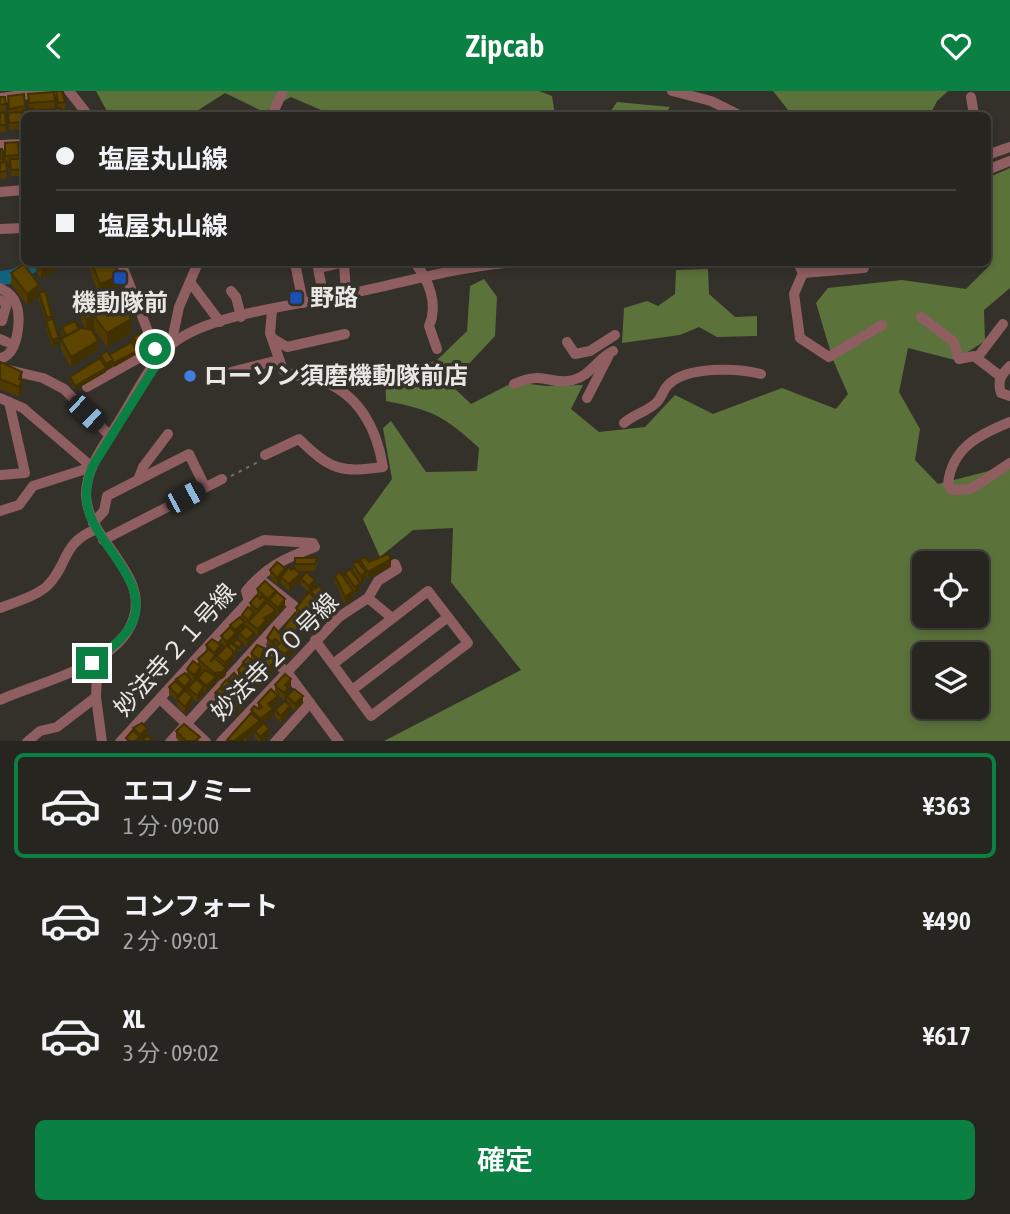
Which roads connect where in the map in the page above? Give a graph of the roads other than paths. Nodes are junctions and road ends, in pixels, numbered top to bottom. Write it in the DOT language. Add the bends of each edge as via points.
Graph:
graph roads {
  1 [pos="52,91"];
  2 [pos="69,91"];
  3 [pos="284,91"];
  4 [pos="672,91"];
  5 [pos="971,97"];
  6 [pos="0,98"];
  7 [pos="86,112"];
  8 [pos="274,112"];
  9 [pos="734,112"];
  10 [pos="974,112"];
  11 [pos="21,144"];
  12 [pos="0,145"];
  13 [pos="1010,147"];
  14 [pos="991,154"];
  15 [pos="1010,161"];
  16 [pos="991,168"];
  17 [pos="21,190"];
  18 [pos="0,192"];
  19 [pos="21,227"];
  20 [pos="0,229"];
  21 [pos="122,266"];
  22 [pos="197,266"];
  23 [pos="297,266"];
  24 [pos="328,266"];
  25 [pos="342,266"];
  26 [pos="477,266"];
  27 [pos="800,266"];
  28 [pos="864,268"];
  29 [pos="425,271"];
  30 [pos="803,273"];
  31 [pos="190,282"];
  32 [pos="0,288"];
  33 [pos="231,291"];
  34 [pos="346,295"];
  35 [pos="324,299"];
  36 [pos="0,300"];
  37 [pos="303,303"];
  38 [pos="272,310"];
  39 [pos="241,317"];
  40 [pos="921,317"];
  41 [pos="17,322"];
  42 [pos="219,322"];
  43 [pos="2,323"];
  44 [pos="1003,324"];
  45 [pos="882,325"];
  46 [pos="345,334"];
  47 [pos="615,335"];
  48 [pos="272,338"];
  49 [pos="567,342"];
  50 [pos="171,345"];
  51 [pos="437,349"];
  52 [pos="158,352"];
  53 [pos="0,358"];
  54 [pos="977,358"];
  55 [pos="279,360"];
  56 [pos="1010,366"];
  57 [pos="0,368"];
  58 [pos="230,372"];
  59 [pos="761,374"];
  60 [pos="1000,376"];
  61 [pos="514,384"];
  62 [pos="87,387"];
  63 [pos="1010,396"];
  64 [pos="587,398"];
  65 [pos="5,400"];
  66 [pos="1010,422"];
  67 [pos="624,423"];
  68 [pos="168,434"];
  69 [pos="110,436"];
  70 [pos="265,455"];
  71 [pos="1010,463"];
  72 [pos="92,467"];
  73 [pos="0,475"];
  74 [pos="222,479"];
  75 [pos="138,480"];
  76 [pos="205,487"];
  77 [pos="0,511"];
  78 [pos="95,526"];
  79 [pos="103,540"];
  80 [pos="395,564"];
  81 [pos="201,569"];
  82 [pos="369,598"];
  83 [pos="248,601"];
  84 [pos="0,608"];
  85 [pos="448,617"];
  86 [pos="392,618"];
  87 [pos="315,641"];
  88 [pos="259,645"];
  89 [pos="92,663"];
  90 [pos="332,664"];
  91 [pos="284,671"];
  92 [pos="352,690"];
  93 [pos="96,697"];
  94 [pos="160,699"];
  95 [pos="0,700"];
  96 [pos="310,703"];
  97 [pos="186,723"];
  98 [pos="27,741"];
  99 [pos="102,741"];
  100 [pos="120,741"];
  101 [pos="170,741"];
  102 [pos="206,741"];
  103 [pos="221,741"];
  104 [pos="275,741"];
  105 [pos="339,741"];
  1 -- 6 [label="street"];
  2 -- 7 [label="street"];
  3 -- 8 [label="street"];
  4 -- 9 [label="street"];
  5 -- 10 [label="street"];
  11 -- 12 [label="street"];
  13 -- 14 [label="street"];
  15 -- 16 [label="street"];
  17 -- 18 [label="street"];
  19 -- 20 [label="street"];
  21 -- 52 [label="street"];
  22 -- 31 [label="street"];
  23 -- 37 [label="street"];
  24 -- 35 [label="street" via="318,268"];
  25 -- 34 [label="street"];
  26 -- 29 [label="street"];
  27 -- 30 [label="street"];
  28 -- 30 [label="street"];
  29 -- 34 [label="street"];
  29 -- 51 [label="street" via="430,286 430,335"];
  30 -- 45 [label="street" via="794,294 800,338 819,351 829,357"];
  31 -- 42 [label="street"];
  31 -- 50 [label="street"];
  32 -- 41 [label="street" via="17,304"];
  33 -- 39 [label="street"];
  34 -- 35 [label="street"];
  35 -- 37 [label="street"];
  36 -- 43 [label="street" via="7,303"];
  37 -- 38 [label="street"];
  38 -- 39 [label="street"];
  38 -- 48 [label="street"];
  39 -- 42 [label="street"];
  40 -- 54 [label="street" via="935,321 957,346 959,359"];
  41 -- 43 [label="street"];
  41 -- 53 [label="street" via="14,348"];
  42 -- 50 [label="street" via="192,331"];
  44 -- 54 [label="street"];
  46 -- 48 [label="street" via="287,347"];
  47 -- 49 [label="street" via="590,351 575,354"];
  48 -- 55 [label="street"];
  50 -- 52 [label="street"];
  52 -- 62 [label="street"];
  52 -- 69 [label="street"];
  54 -- 60 [label="street"];
  55 -- 58 [label="street"];
  55 -- 70 [label="street" via="287,374 331,384 352,401 372,424 383,467 348,472 318,459 299,439"];
  56 -- 60 [label="street"];
  57 -- 69 [label="street" via="43,378 64,389"];
  59 -- 67 [label="street" via="720,368 688,376 670,383 656,404"];
  60 -- 63 [label="street" via="1000,393"];
  61 -- 64 [label="street" via="541,376 575,380 613,351"];
  65 -- 72 [label="street" via="23,408"];
  65 -- 73 [label="street" via="25,473"];
  66 -- 71 [label="street" via="957,453 948,484 952,490 971,489"];
  68 -- 75 [label="street"];
  69 -- 72 [label="street"];
  72 -- 77 [label="street" via="33,487 19,505"];
  72 -- 78 [label="street" via="86,497"];
  74 -- 76 [label="street"];
  75 -- 76 [label="street" via="189,454"];
  75 -- 78 [label="street" via="107,496"];
  76 -- 79 [label="street"];
  78 -- 79 [label="street"];
  78 -- 84 [label="street" via="71,545 47,586"];
  79 -- 89 [label="street" via="133,587 135,612 125,634"];
  80 -- 82 [label="street" via="397,569 378,581"];
  81 -- 83 [label="street" via="264,540 313,543 315,547 279,560 262,572 246,591"];
  82 -- 86 [label="street, 妙法寺２０号線"];
  82 -- 87 [label="street, 妙法寺２０号線" via="338,617"];
  83 -- 88 [label="street, 妙法寺２１号線" via="265,583 293,606"];
  83 -- 94 [label="street, 妙法寺２１号線"];
  85 -- 86 [label="street" via="428,591"];
  85 -- 92 [label="street"];
  85 -- 92 [label="street" via="468,643 371,716"];
  86 -- 90 [label="street"];
  87 -- 90 [label="street"];
  87 -- 91 [label="street, 妙法寺２０号線"];
  88 -- 91 [label="street"];
  88 -- 97 [label="street"];
  89 -- 93 [label="street" via="97,674"];
  89 -- 95 [label="street"];
  90 -- 92 [label="street"];
  91 -- 96 [label="street"];
  91 -- 103 [label="street, 妙法寺２０号線"];
  93 -- 98 [label="street" via="57,727 40,731"];
  93 -- 99 [label="street"];
  94 -- 97 [label="street"];
  94 -- 100 [label="street, 妙法寺２１号線"];
  96 -- 104 [label="street"];
  96 -- 105 [label="street"];
  97 -- 101 [label="street"];
  97 -- 102 [label="street"];
}
